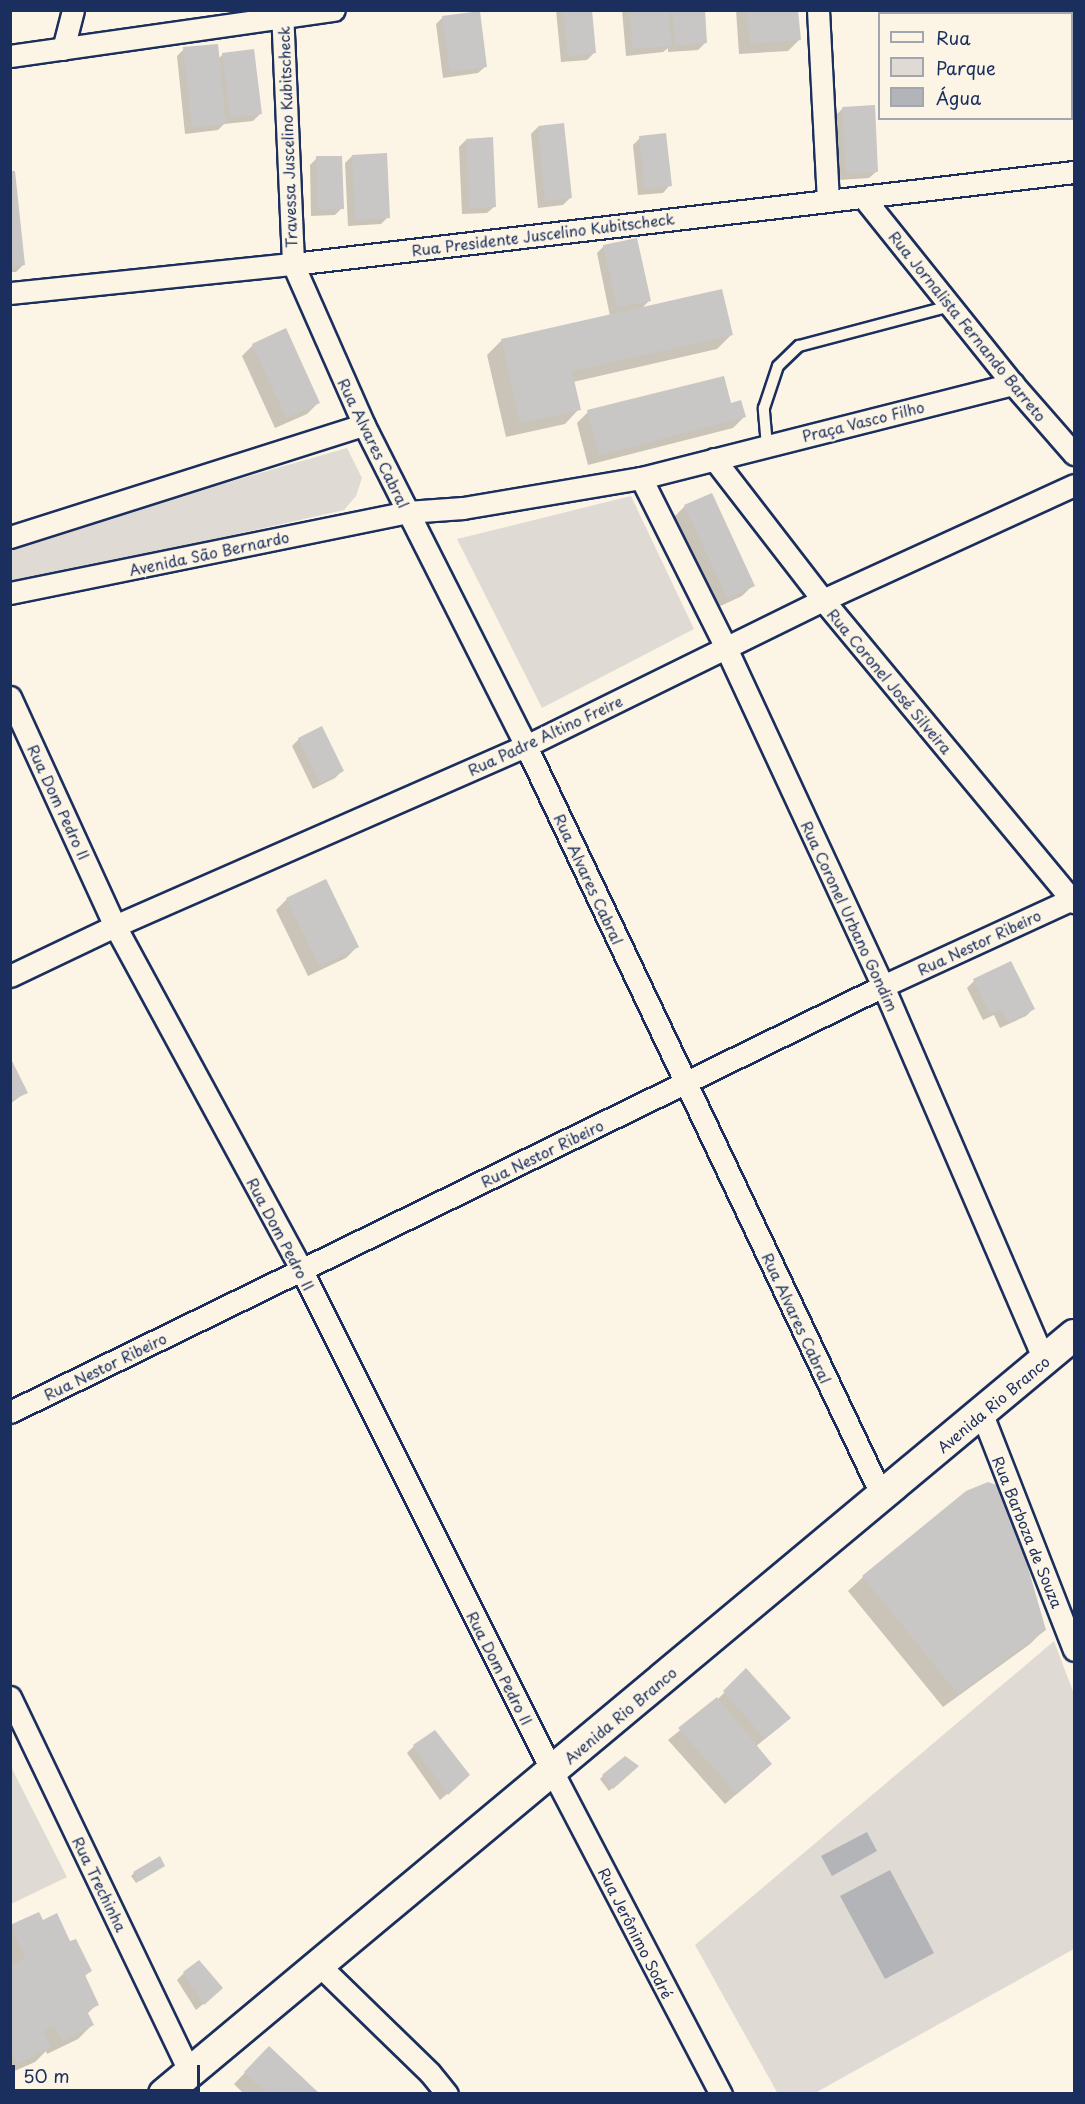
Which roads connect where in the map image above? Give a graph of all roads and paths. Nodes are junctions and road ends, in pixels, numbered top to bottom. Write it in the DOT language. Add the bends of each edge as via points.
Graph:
graph roads {
  1 [pos="73,10"];
  2 [pos="334,10"];
  3 [pos="818,10"];
  4 [pos="282,14"];
  5 [pos="63,48"];
  6 [pos="10,57"];
  7 [pos="1074,172"];
  8 [pos="863,197"];
  9 [pos="828,200"];
  10 [pos="293,264"];
  11 [pos="10,293"];
  12 [pos="950,306"];
  13 [pos="1013,384"];
  14 [pos="364,424"];
  15 [pos="767,446"];
  16 [pos="1074,454"];
  17 [pos="714,459"];
  18 [pos="641,478"];
  19 [pos="1074,485"];
  20 [pos="407,512"];
  21 [pos="10,537"];
  22 [pos="10,593"];
  23 [pos="823,600"];
  24 [pos="726,648"];
  25 [pos="10,697"];
  26 [pos="526,746"];
  27 [pos="1074,900"];
  28 [pos="115,926"];
  29 [pos="10,976"];
  30 [pos="883,987"];
  31 [pos="686,1084"];
  32 [pos="301,1269"];
  33 [pos="1074,1335"];
  34 [pos="1044,1360"];
  35 [pos="10,1412"];
  36 [pos="982,1414"];
  37 [pos="882,1496"];
  38 [pos="1074,1650"];
  39 [pos="10,1697"];
  40 [pos="552,1771"];
  41 [pos="318,1964"];
  42 [pos="195,2083"];
  43 [pos="164,2094"];
  44 [pos="447,2094"];
  45 [pos="721,2094"];
  1 -- 5 [label="street"];
  2 -- 4 [label="street"];
  3 -- 9 [label="street"];
  4 -- 5 [label="street"];
  4 -- 10 [label="street, Travessa Juscelino Kubitscheck"];
  5 -- 6 [label="street"];
  7 -- 8 [label="street, Rua Presidente Juscelino Kubitscheck"];
  8 -- 9 [label="street, Rua Presidente Juscelino Kubitscheck"];
  8 -- 12 [label="street, Rua Jornalista Fernando Barreto"];
  9 -- 10 [label="street, Rua Presidente Juscelino Kubitscheck"];
  10 -- 11 [label="street, Rua Presidente Juscelino Kubitscheck"];
  10 -- 14 [label="street, Rua Alvares Cabral"];
  12 -- 13 [label="street, Rua Jornalista Fernando Barreto"];
  12 -- 15 [label="lane" via="799,346 778,366 764,408"];
  13 -- 15 [label="street, Praça Vasco Filho"];
  13 -- 16 [label="street, Rua Jornalista Fernando Barreto"];
  14 -- 20 [label="street, Rua Alvares Cabral"];
  14 -- 21 [label="street"];
  15 -- 17 [label="street, Praça Vasco Filho"];
  17 -- 18 [label="street, Praça Vasco Filho"];
  17 -- 23 [label="street, Rua Coronel José Silveira"];
  18 -- 20 [label="street, Avenida São Bernardo" via="463,508"];
  18 -- 24 [label="street, Rua Coronel Urbano Gondim"];
  19 -- 23 [label="street, Rua Padre Altino Freire"];
  20 -- 22 [label="street, Avenida São Bernardo"];
  20 -- 26 [label="street, Rua Alvares Cabral"];
  23 -- 24 [label="street, Rua Padre Altino Freire"];
  23 -- 27 [label="street, Rua Coronel José Silveira"];
  24 -- 26 [label="street, Rua Padre Altino Freire"];
  24 -- 30 [label="street, Rua Coronel Urbano Gondim"];
  25 -- 28 [label="street, Rua Dom Pedro II"];
  26 -- 28 [label="street, Rua Padre Altino Freire"];
  26 -- 31 [label="street, Rua Alvares Cabral"];
  27 -- 30 [label="street, Rua Nestor Ribeiro"];
  28 -- 29 [label="street, Rua Padre Altino Freire"];
  28 -- 32 [label="street, Rua Dom Pedro II"];
  30 -- 31 [label="street, Rua Nestor Ribeiro"];
  30 -- 34 [label="street, Rua Coronel Urbano Gondim"];
  31 -- 32 [label="street, Rua Nestor Ribeiro"];
  31 -- 37 [label="street, Rua Alvares Cabral"];
  32 -- 35 [label="street, Rua Nestor Ribeiro"];
  32 -- 40 [label="street, Rua Dom Pedro II"];
  33 -- 34 [label="main road, Avenida Rio Branco"];
  34 -- 36 [label="main road, Avenida Rio Branco"];
  36 -- 37 [label="main road, Avenida Rio Branco"];
  36 -- 38 [label="street, Rua Barboza de Souza"];
  37 -- 40 [label="main road, Avenida Rio Branco"];
  39 -- 42 [label="street, Rua Trechinha"];
  40 -- 41 [label="main road, Avenida Rio Branco"];
  40 -- 45 [label="street, Rua Jerônimo Sodré"];
  41 -- 42 [label="main road, Avenida Rio Branco"];
  41 -- 44 [label="street"];
  42 -- 43 [label="main road, Avenida Rio Branco"];
}
